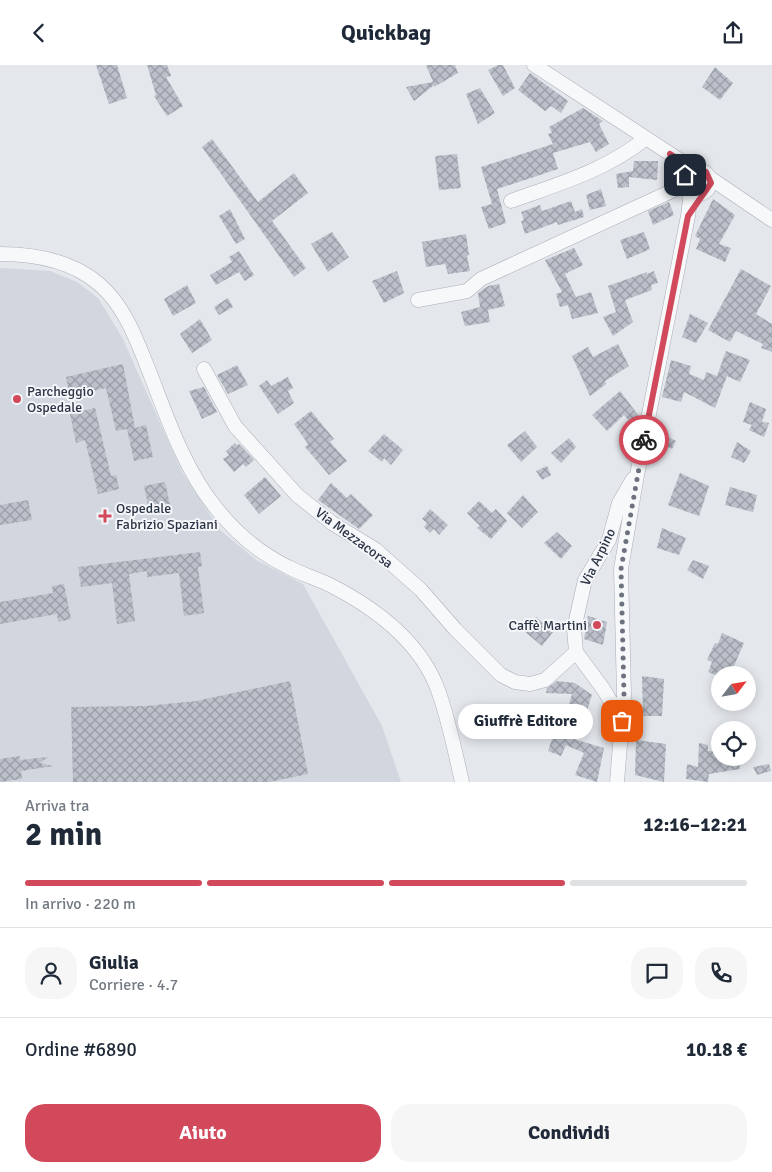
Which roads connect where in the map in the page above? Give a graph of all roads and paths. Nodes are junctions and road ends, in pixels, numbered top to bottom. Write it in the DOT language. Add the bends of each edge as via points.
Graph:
graph roads {
  1 [pos="534,65"];
  2 [pos="646,138"];
  3 [pos="689,180"];
  4 [pos="708,186"];
  5 [pos="511,201"];
  6 [pos="688,216"];
  7 [pos="772,220"];
  8 [pos="0,254"];
  9 [pos="418,301"];
  10 [pos="204,369"];
  11 [pos="637,475"];
  12 [pos="576,652"];
  13 [pos="622,721"];
  14 [pos="462,782"];
  15 [pos="617,782"];
  1 -- 2 [label="street"];
  2 -- 3 [label="street" via="670,154"];
  2 -- 5 [label="street" via="630,152 593,170"];
  3 -- 4 [label="street" via="696,194"];
  3 -- 4 [label="street" via="706,172"];
  3 -- 6 [label="street"];
  3 -- 9 [label="street" via="481,279 467,291"];
  4 -- 6 [label="street"];
  4 -- 7 [label="street" via="732,194"];
  6 -- 11 [label="street"];
  8 -- 14 [label="street" via="51,259 76,269 99,285 120,310 136,338 183,452 199,484 220,513 255,548 287,567 330,585 371,610 414,646 438,690"];
  10 -- 12 [label="street, Via Mezzacorsa" via="235,426 297,495 332,523 376,550 421,591 501,675 515,683 545,680"];
  11 -- 12 [label="street, Via Arpino" via="619,503 609,540 585,580 574,629"];
  11 -- 13 [label="street" via="621,569"];
  12 -- 13 [label="street"];
  13 -- 15 [label="street"];
}
